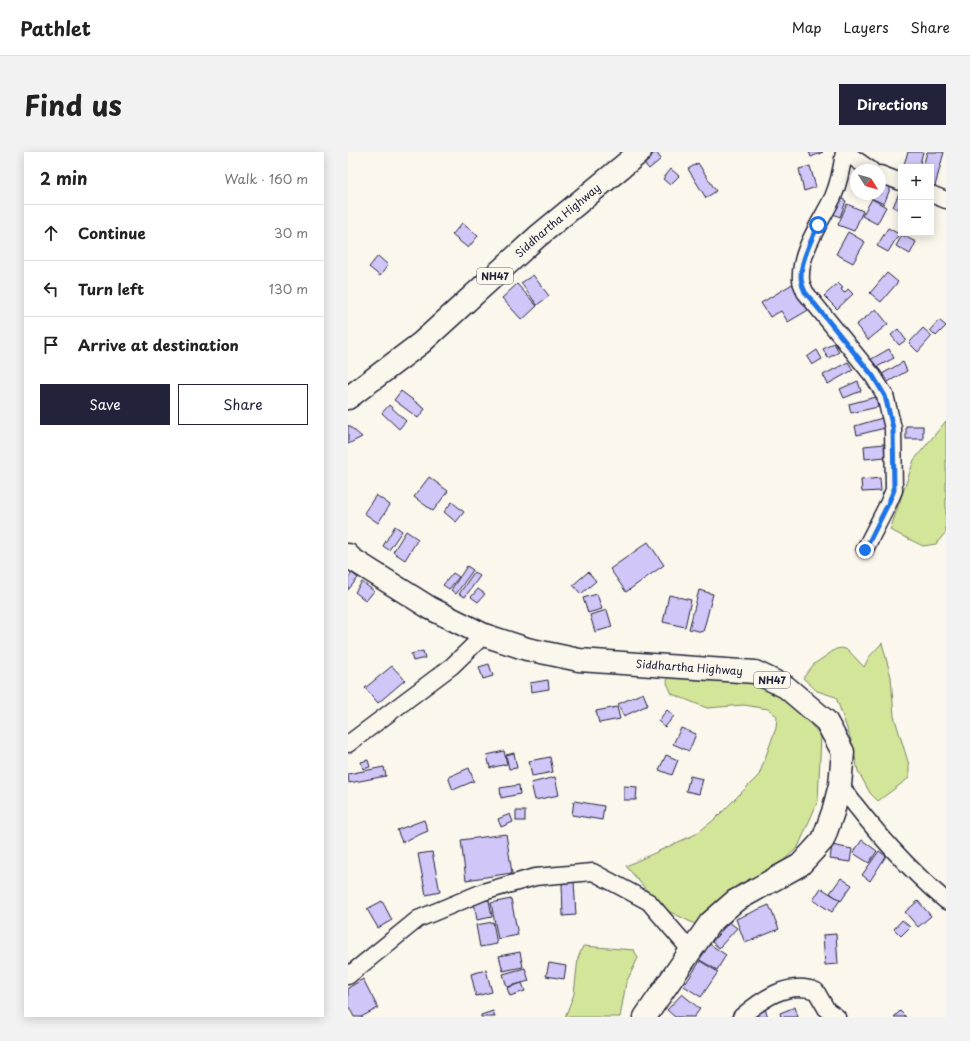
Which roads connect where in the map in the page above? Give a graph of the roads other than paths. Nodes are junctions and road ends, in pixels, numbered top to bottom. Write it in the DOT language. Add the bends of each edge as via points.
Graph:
graph roads {
  1 [pos="640,152"];
  2 [pos="845,152"];
  3 [pos="862,164"];
  4 [pos="886,176"];
  5 [pos="898,181"];
  6 [pos="934,195"];
  7 [pos="946,200"];
  8 [pos="348,398"];
  9 [pos="865,550"];
  10 [pos="348,555"];
  11 [pos="484,635"];
  12 [pos="348,744"];
  13 [pos="840,785"];
  14 [pos="946,901"];
  15 [pos="691,951"];
  16 [pos="348,976"];
  17 [pos="645,1017"];
  18 [pos="741,1017"];
  19 [pos="837,1017"];
  1 -- 8 [label="highway, Siddhartha Highway / NH47" via="537,237 421,344"];
  2 -- 3 [label="street"];
  2 -- 9 [label="street" via="833,196 808,245 801,282 805,292 873,376 885,396 892,423 894,490"];
  4 -- 5 [label="street"];
  6 -- 7 [label="street"];
  10 -- 11 [label="highway, Siddhartha Highway / NH47" via="430,608"];
  11 -- 12 [label="street" via="452,666"];
  11 -- 13 [label="highway, Siddhartha Highway / NH47" via="527,649 579,660 755,672 786,687 826,721 843,752"];
  13 -- 14 [label="street" via="867,821 922,880"];
  13 -- 15 [label="highway, Siddhartha Highway / NH47" via="823,840 800,865 734,900 710,923"];
  15 -- 16 [label="street" via="649,902 593,872 535,877 483,892 418,919"];
  15 -- 17 [label="highway, Siddhartha Highway / NH47"];
  18 -- 19 [label="street" via="761,1001 788,989 801,987 816,991 827,1010"];
}
